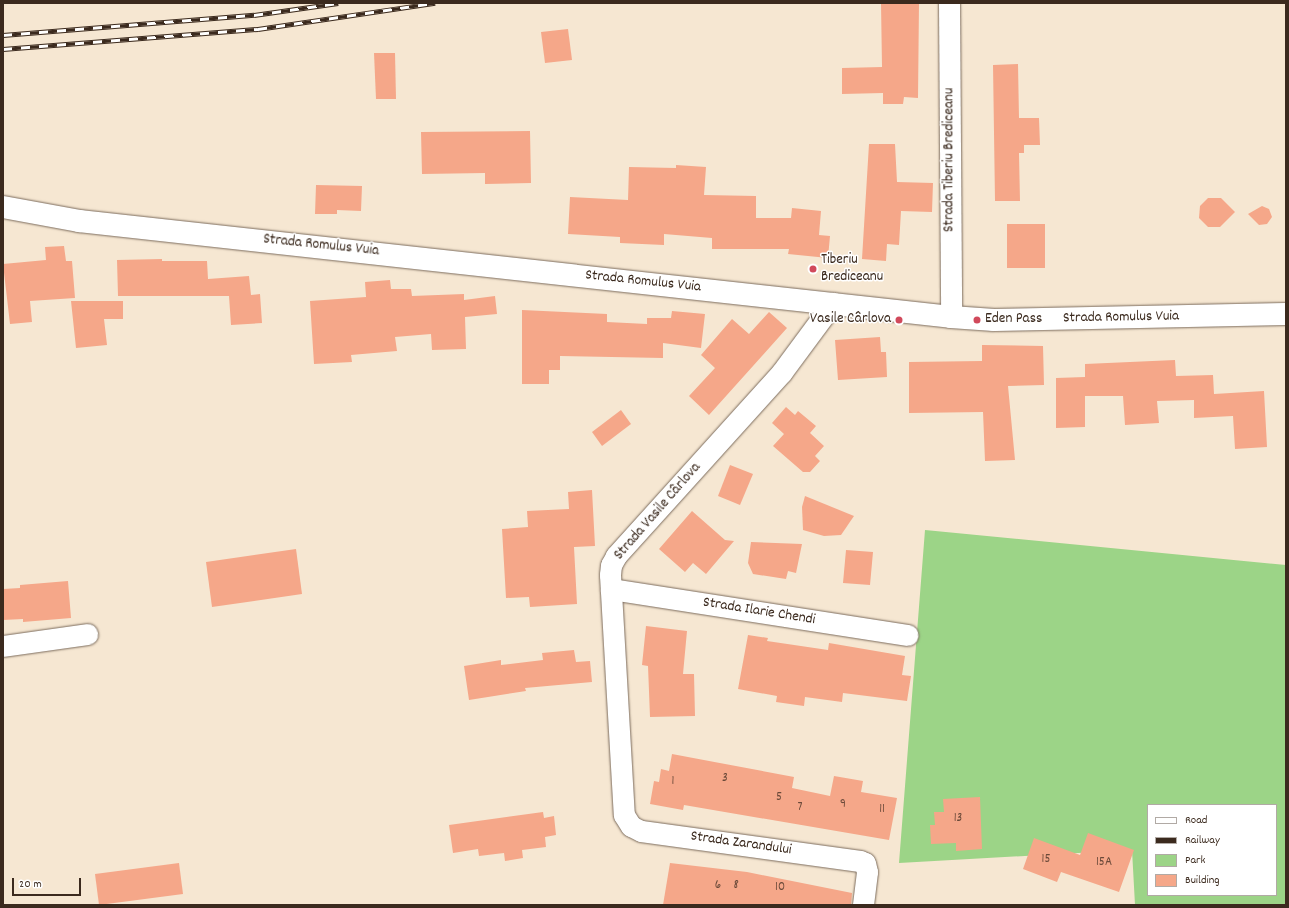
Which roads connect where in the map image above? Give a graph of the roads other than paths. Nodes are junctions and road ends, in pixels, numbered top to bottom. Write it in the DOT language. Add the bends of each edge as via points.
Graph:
graph roads {
  1 [pos="949,3"];
  2 [pos="3,207"];
  3 [pos="833,303"];
  4 [pos="1286,314"];
  5 [pos="951,317"];
  6 [pos="611,588"];
  7 [pos="87,634"];
  8 [pos="907,634"];
  9 [pos="3,646"];
  10 [pos="624,815"];
  11 [pos="863,905"];
  1 -- 5 [label="street, Strada Tiberiu Brediceanu"];
  2 -- 3 [label="street, Strada Romulus Vuia" via="79,221"];
  3 -- 5 [label="street, Strada Romulus Vuia"];
  3 -- 6 [label="street, Strada Vasile Cârlova" via="782,372 616,556 611,565"];
  4 -- 5 [label="street, Strada Romulus Vuia" via="994,320"];
  6 -- 8 [label="street, Strada Ilarie Chendi"];
  6 -- 10 [label="street, Strada Vasile Cârlova"];
  7 -- 9 [label="street"];
  10 -- 11 [label="street, Strada Zarandului" via="631,826 641,831 843,857 865,863 867,872"];
}
